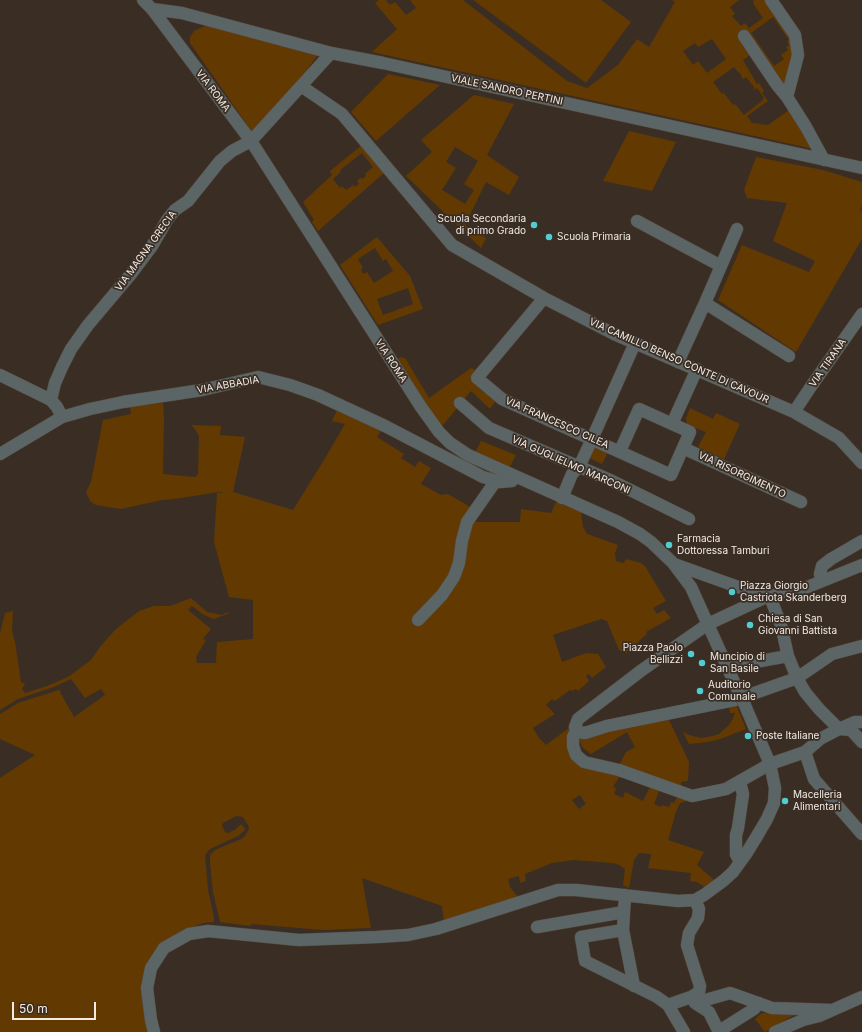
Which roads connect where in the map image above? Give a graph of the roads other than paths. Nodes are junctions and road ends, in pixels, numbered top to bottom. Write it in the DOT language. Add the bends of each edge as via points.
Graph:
graph roads {
  1 [pos="143,0"];
  2 [pos="771,0"];
  3 [pos="152,9"];
  4 [pos="744,36"];
  5 [pos="331,53"];
  6 [pos="301,86"];
  7 [pos="787,97"];
  8 [pos="251,141"];
  9 [pos="824,160"];
  10 [pos="862,168"];
  11 [pos="637,221"];
  12 [pos="737,229"];
  13 [pos="721,266"];
  14 [pos="544,298"];
  15 [pos="705,303"];
  16 [pos="862,314"];
  17 [pos="634,343"];
  18 [pos="789,356"];
  19 [pos="678,362"];
  20 [pos="697,369"];
  21 [pos="0,375"];
  22 [pos="51,400"];
  23 [pos="460,403"];
  24 [pos="794,412"];
  25 [pos="62,417"];
  26 [pos="672,424"];
  27 [pos="592,439"];
  28 [pos="683,448"];
  29 [pos="620,451"];
  30 [pos="0,454"];
  31 [pos="862,463"];
  32 [pos="579,467"];
  33 [pos="515,477"];
  34 [pos="495,482"];
  35 [pos="562,498"];
  36 [pos="801,502"];
  37 [pos="689,519"];
  38 [pos="862,541"];
  39 [pos="673,563"];
  40 [pos="862,565"];
  41 [pos="822,581"];
  42 [pos="768,597"];
  43 [pos="418,620"];
  44 [pos="708,624"];
  45 [pos="862,646"];
  46 [pos="788,656"];
  47 [pos="727,667"];
  48 [pos="797,678"];
  49 [pos="744,697"];
  50 [pos="862,722"];
  51 [pos="839,729"];
  52 [pos="577,730"];
  53 [pos="862,742"];
  54 [pos="805,752"];
  55 [pos="770,764"];
  56 [pos="740,782"];
  57 [pos="862,834"];
  58 [pos="740,862"];
  59 [pos="625,895"];
  60 [pos="695,900"];
  61 [pos="624,912"];
  62 [pos="537,927"];
  63 [pos="623,930"];
  64 [pos="634,986"];
  65 [pos="862,997"];
  66 [pos="693,1000"];
  67 [pos="759,1003"];
  68 [pos="668,1005"];
  69 [pos="832,1010"];
  70 [pos="719,1031"];
  71 [pos="154,1032"];
  72 [pos="684,1032"];
  73 [pos="775,1032"];
  1 -- 3 [label="street, VIA ROMA"];
  2 -- 7 [label="street" via="795,35 798,55"];
  3 -- 5 [label="street, VIALE SANDRO PERTINI" via="182,13"];
  3 -- 8 [label="street, VIA ROMA"];
  4 -- 7 [label="street"];
  5 -- 6 [label="street, VIA MAGNA GRECIA"];
  5 -- 9 [label="street, VIALE SANDRO PERTINI"];
  6 -- 8 [label="street, VIA MAGNA GRECIA"];
  6 -- 14 [label="street, VIA CAMILLO BENSO CONTE DI CAVOUR" via="342,114 452,245"];
  7 -- 9 [label="street"];
  8 -- 22 [label="street, VIA MAGNA GRECIA" via="220,161 188,201 167,220 152,246 71,349 55,383"];
  8 -- 33 [label="street, VIA ROMA" via="439,432 468,455"];
  9 -- 10 [label="street, VIALE SANDRO PERTINI"];
  11 -- 13 [label="street"];
  12 -- 13 [label="street"];
  13 -- 15 [label="street"];
  14 -- 17 [label="street, VIA CAMILLO BENSO CONTE DI CAVOUR"];
  14 -- 27 [label="street, VIA FRANCESCO CILEA" via="477,378 502,399"];
  15 -- 18 [label="street"];
  15 -- 19 [label="street"];
  16 -- 24 [label="street, VIA TIRANA"];
  17 -- 19 [label="street, VIA CAMILLO BENSO CONTE DI CAVOUR"];
  17 -- 27 [label="street"];
  19 -- 20 [label="street, VIA CAMILLO BENSO CONTE DI CAVOUR"];
  20 -- 24 [label="street, VIA CAMILLO BENSO CONTE DI CAVOUR"];
  20 -- 26 [label="street"];
  21 -- 22 [label="street"];
  22 -- 25 [label="street"];
  23 -- 32 [label="street, VIA GUGLIELMO MARCONI" via="489,428"];
  24 -- 31 [label="street, VIA CAMILLO BENSO CONTE DI CAVOUR" via="839,438"];
  25 -- 30 [label="street, VIA ABBADIA"];
  25 -- 34 [label="street, VIA ABBADIA" via="122,402 202,390 258,377 318,395"];
  26 -- 28 [label="street" via="690,432"];
  26 -- 29 [label="street" via="639,409"];
  27 -- 29 [label="street, VIA FRANCESCO CILEA"];
  27 -- 32 [label="street"];
  28 -- 29 [label="street, VIA FRANCESCO CILEA" via="670,475"];
  28 -- 36 [label="street, VIA RISORGIMENTO"];
  32 -- 35 [label="street" via="572,474"];
  32 -- 37 [label="street, VIA GUGLIELMO MARCONI"];
  33 -- 34 [label="street" via="512,481"];
  33 -- 35 [label="street, VIA ROMA"];
  34 -- 43 [label="street" via="467,522 454,577 442,595"];
  35 -- 39 [label="street, VIA ROMA" via="640,534"];
  38 -- 41 [label="street" via="822,566"];
  39 -- 42 [label="street"];
  39 -- 44 [label="street, VIA ROMA" via="691,587"];
  40 -- 41 [label="street"];
  41 -- 42 [label="street"];
  42 -- 44 [label="street"];
  42 -- 46 [label="street" via="781,626"];
  44 -- 47 [label="street, VIA ROMA"];
  44 -- 52 [label="street" via="578,719 575,724"];
  45 -- 48 [label="street" via="832,654"];
  46 -- 47 [label="street"];
  46 -- 48 [label="street"];
  47 -- 49 [label="street, VIA ROMA"];
  48 -- 49 [label="street"];
  48 -- 51 [label="street" via="805,692"];
  49 -- 52 [label="street" via="585,733"];
  49 -- 55 [label="street, VIA ROMA"];
  50 -- 51 [label="street" via="855,722"];
  51 -- 53 [label="street" via="851,730"];
  51 -- 54 [label="street" via="820,739"];
  52 -- 56 [label="street" via="573,736 573,746 576,754 584,762 618,770 692,796 719,792"];
  54 -- 55 [label="street"];
  54 -- 57 [label="street" via="814,779"];
  55 -- 56 [label="street"];
  55 -- 58 [label="street, VIA ROMA" via="775,788 774,803"];
  56 -- 58 [label="street" via="743,794 736,835 736,854"];
  58 -- 60 [label="street, VIA ROMA" via="723,882"];
  59 -- 60 [label="street"];
  59 -- 61 [label="street"];
  59 -- 71 [label="street" via="558,890 459,922 408,935 299,940 208,931 189,934 164,948 151,968 147,988"];
  60 -- 66 [label="street" via="699,914 688,932 687,945 700,986"];
  61 -- 62 [label="street"];
  61 -- 63 [label="street"];
  63 -- 64 [label="street"];
  63 -- 64 [label="street" via="580,937 585,961"];
  64 -- 68 [label="street"];
  65 -- 69 [label="street"];
  66 -- 67 [label="street" via="730,993"];
  66 -- 68 [label="street"];
  66 -- 70 [label="street" via="709,1012"];
  67 -- 69 [label="street" via="772,1008"];
  67 -- 70 [label="street" via="754,1009"];
  68 -- 72 [label="street"];
  69 -- 73 [label="street"];
}
